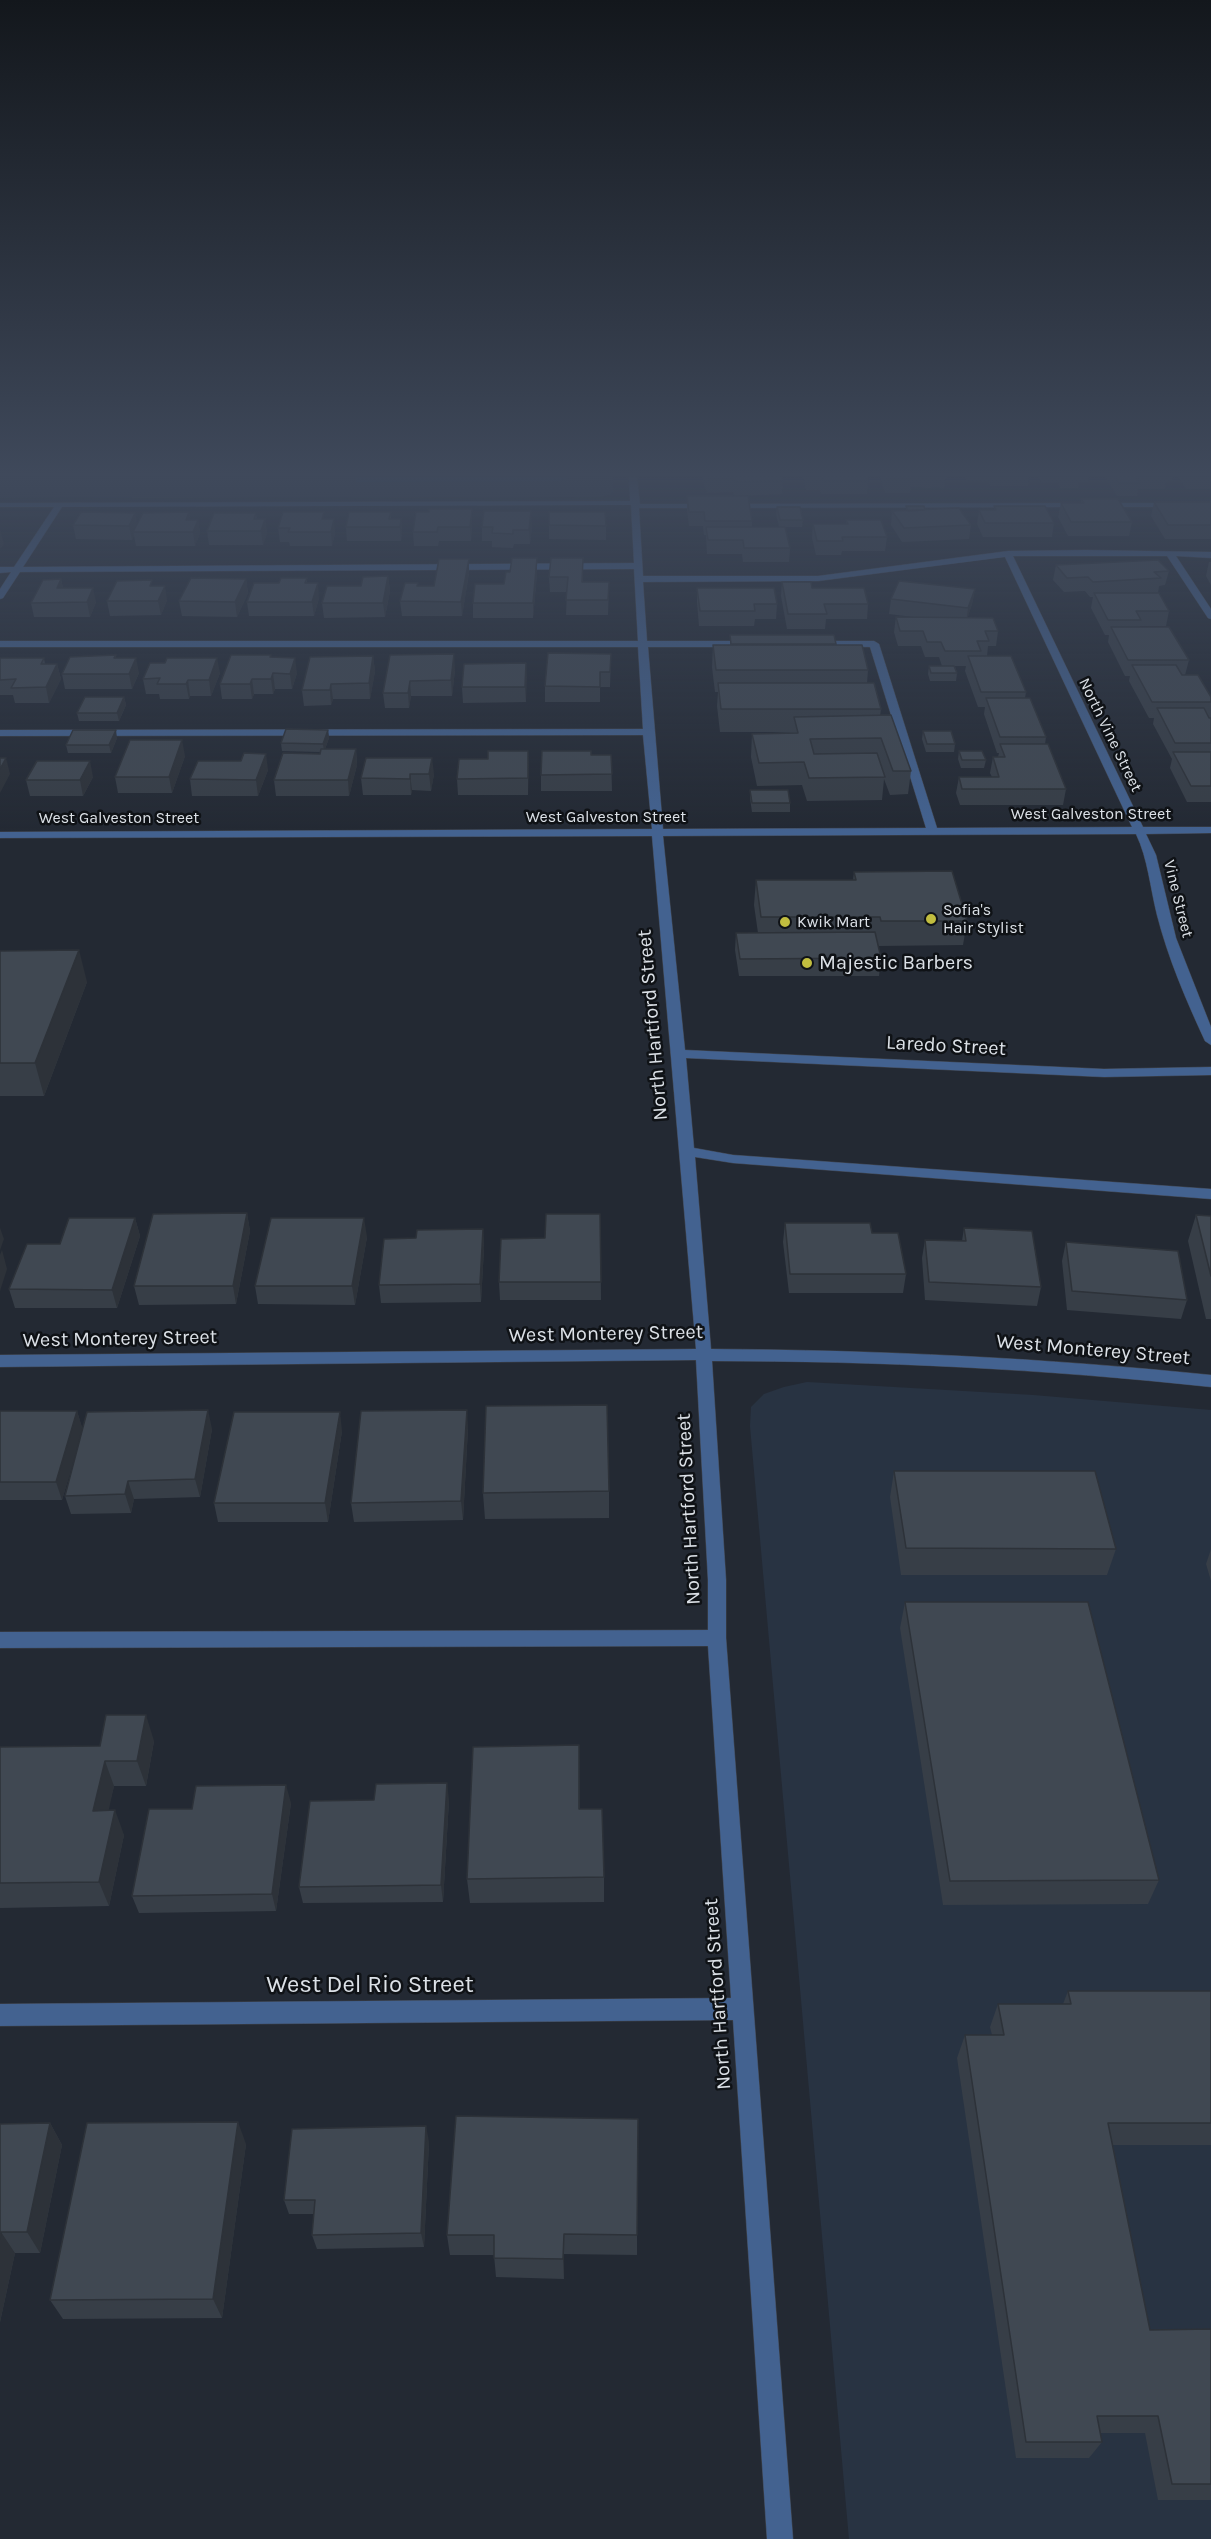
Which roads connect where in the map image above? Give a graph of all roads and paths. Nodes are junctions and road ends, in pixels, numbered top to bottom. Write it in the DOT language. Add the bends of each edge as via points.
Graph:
graph roads {
  1 [pos="640,595"];
  2 [pos="1026,595"];
  3 [pos="1197,595"];
  4 [pos="1211,616"];
  5 [pos="0,644"];
  6 [pos="642,644"];
  7 [pos="759,644"];
  8 [pos="805,644"];
  9 [pos="648,732"];
  10 [pos="0,733"];
  11 [pos="1211,830"];
  12 [pos="1139,831"];
  13 [pos="933,832"];
  14 [pos="659,833"];
  15 [pos="0,835"];
  16 [pos="1211,1041"];
  17 [pos="679,1054"];
  18 [pos="1211,1071"];
  19 [pos="686,1151"];
  20 [pos="1211,1194"];
  21 [pos="704,1354"];
  22 [pos="0,1361"];
  23 [pos="1211,1381"];
  24 [pos="717,1638"];
  25 [pos="0,1640"];
  26 [pos="741,2009"];
  27 [pos="0,2015"];
  28 [pos="780,2539"];
  1 -- 6 [label="street, North Hartford Street"];
  2 -- 12 [label="street, North Vine Street"];
  3 -- 4 [label="street"];
  5 -- 6 [label="street"];
  6 -- 7 [label="street"];
  6 -- 9 [label="street, North Hartford Street"];
  8 -- 13 [label="street" via="874,644"];
  9 -- 10 [label="street"];
  9 -- 14 [label="street, North Hartford Street"];
  11 -- 12 [label="street, West Galveston Street"];
  12 -- 13 [label="street, West Galveston Street"];
  12 -- 16 [label="street, Vine Street" via="1154,865 1164,922"];
  13 -- 14 [label="street, West Galveston Street"];
  14 -- 15 [label="street, West Galveston Street"];
  14 -- 17 [label="street, North Hartford Street"];
  17 -- 18 [label="street, Laredo Street" via="1104,1073"];
  17 -- 19 [label="street, North Hartford Street"];
  19 -- 20 [label="street" via="733,1159"];
  19 -- 21 [label="street, North Hartford Street"];
  21 -- 22 [label="street, West Monterey Street"];
  21 -- 23 [label="street, West Monterey Street" via="909,1357"];
  21 -- 24 [label="street, North Hartford Street"];
  24 -- 25 [label="street"];
  24 -- 26 [label="street, North Hartford Street"];
  26 -- 27 [label="street, West Del Rio Street"];
  26 -- 28 [label="street, North Hartford Street"];
}
